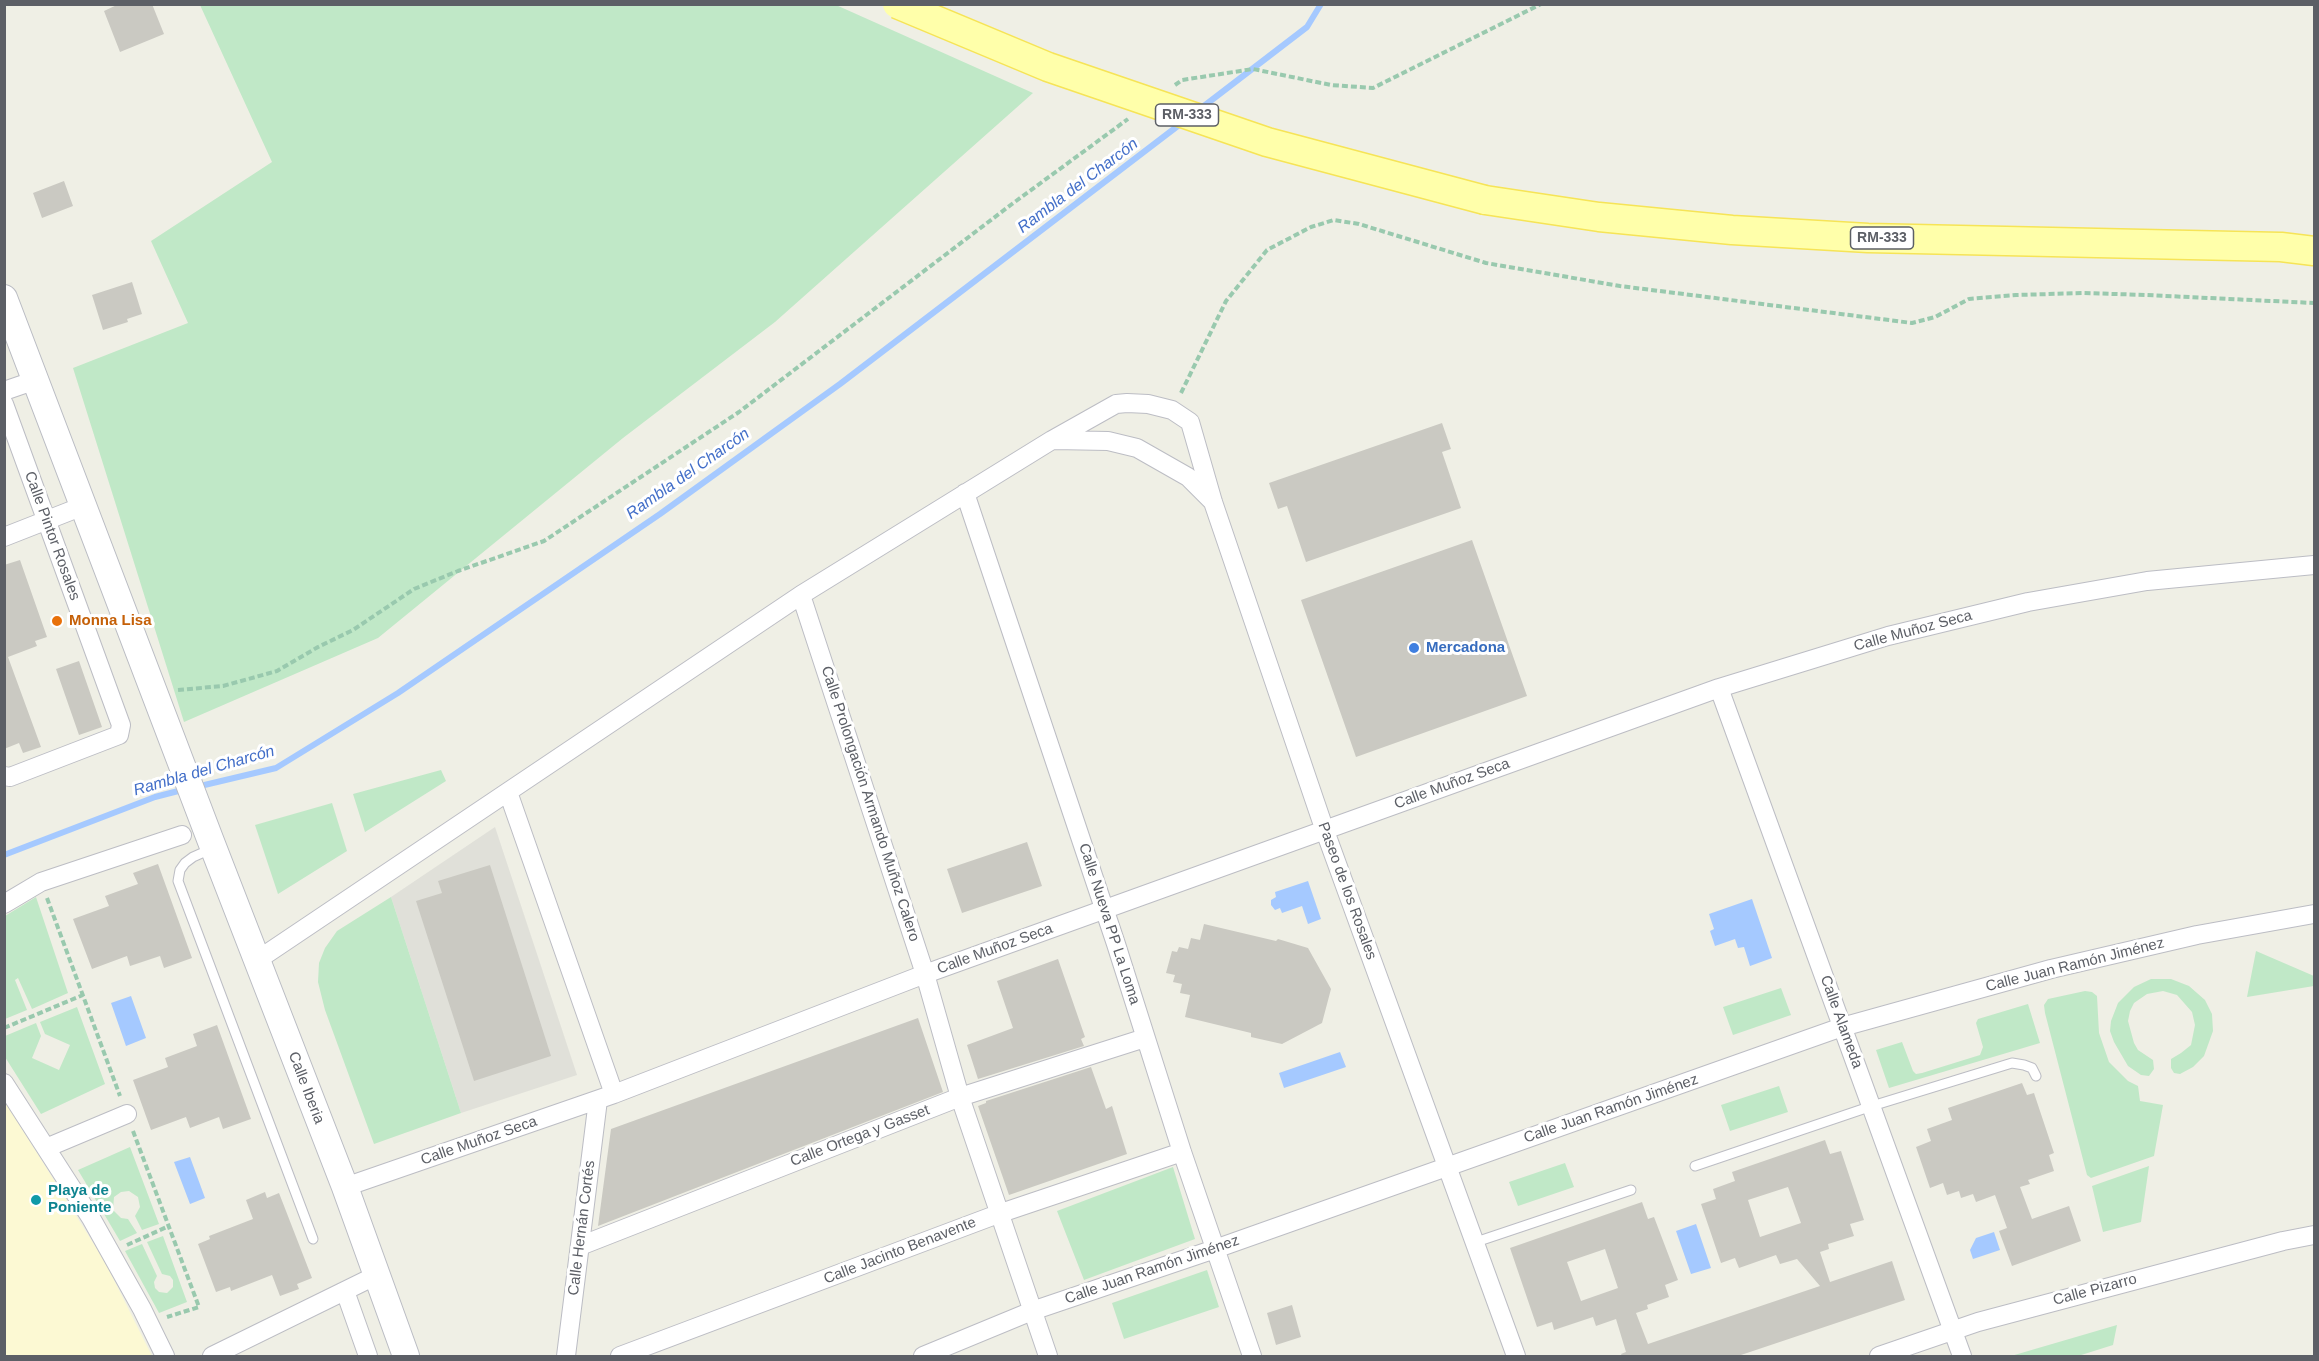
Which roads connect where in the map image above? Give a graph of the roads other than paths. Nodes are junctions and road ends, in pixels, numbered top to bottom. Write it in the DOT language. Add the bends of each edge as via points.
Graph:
graph roads {
  1 [pos="897,4"];
  2 [pos="2314,238"];
  3 [pos="2281,247"];
  4 [pos="2314,251"];
  5 [pos="4,298"];
  6 [pos="36,380"];
  7 [pos="4,391"];
  8 [pos="4,405"];
  9 [pos="1052,440"];
  10 [pos="965,493"];
  11 [pos="1214,502"];
  12 [pos="83,506"];
  13 [pos="47,521"];
  14 [pos="4,537"];
  15 [pos="2314,565"];
  16 [pos="801,595"];
  17 [pos="1719,688"];
  18 [pos="4,776"];
  19 [pos="508,792"];
  20 [pos="1325,831"];
  21 [pos="182,835"];
  22 [pos="213,848"];
  23 [pos="4,904"];
  24 [pos="1104,910"];
  25 [pos="2314,914"];
  26 [pos="256,961"];
  27 [pos="925,974"];
  28 [pos="1842,1027"];
  29 [pos="1145,1038"];
  30 [pos="2036,1076"];
  31 [pos="4,1083"];
  32 [pos="606,1097"];
  33 [pos="960,1097"];
  34 [pos="1872,1106"];
  35 [pos="127,1114"];
  36 [pos="46,1148"];
  37 [pos="1182,1152"];
  38 [pos="1695,1166"];
  39 [pos="1447,1167"];
  40 [pos="345,1187"];
  41 [pos="1631,1190"];
  42 [pos="999,1214"];
  43 [pos="2314,1235"];
  44 [pos="313,1239"];
  45 [pos="1476,1242"];
  46 [pos="580,1246"];
  47 [pos="1215,1249"];
  48 [pos="377,1275"];
  49 [pos="345,1291"];
  50 [pos="1032,1311"];
  51 [pos="1953,1329"];
  52 [pos="165,1356"];
  53 [pos="216,1356"];
  54 [pos="368,1356"];
  55 [pos="406,1356"];
  56 [pos="566,1356"];
  57 [pos="620,1356"];
  58 [pos="923,1356"];
  59 [pos="1048,1356"];
  60 [pos="1252,1356"];
  61 [pos="1516,1356"];
  62 [pos="1879,1356"];
  63 [pos="1962,1356"];
  1 -- 3 [label="main road, RM-333, bridge" via="1048,67 1267,142 1485,200 1599,217 1789,233 1995,242"];
  2 -- 3 [label="main road, RM-333"];
  3 -- 4 [label="main road, RM-333"];
  5 -- 6 [label="main road, Calle Iberia"];
  6 -- 7 [label="street"];
  6 -- 12 [label="main road, Calle Iberia"];
  8 -- 13 [label="street, Calle Pintor Rosales"];
  9 -- 10 [label="street"];
  9 -- 11 [label="street" via="1108,441 1137,448 1188,477"];
  9 -- 11 [label="street, Paseo de los Rosales" via="1116,404 1148,404 1172,410 1190,422"];
  10 -- 16 [label="street"];
  10 -- 24 [label="street, Calle Nueva PP La Loma"];
  11 -- 20 [label="street, Paseo de los Rosales"];
  12 -- 13 [label="street"];
  12 -- 22 [label="main road, Calle Iberia"];
  13 -- 14 [label="street"];
  13 -- 18 [label="street, Calle Pintor Rosales" via="121,724 119,735"];
  15 -- 17 [label="street, Calle Muñoz Seca" via="2147,581 2028,602 1888,636"];
  16 -- 19 [label="street"];
  16 -- 27 [label="street, Calle Prolongación Armando Muñoz Calero"];
  17 -- 20 [label="street, Calle Muñoz Seca"];
  17 -- 28 [label="street, Calle Alameda"];
  19 -- 26 [label="street"];
  19 -- 32 [label="street"];
  20 -- 24 [label="street, Calle Muñoz Seca"];
  20 -- 39 [label="street, Paseo de los Rosales"];
  21 -- 23 [label="street" via="41,882"];
  22 -- 26 [label="main road, Calle Iberia"];
  22 -- 44 [label="lane" via="185,863 178,881"];
  24 -- 27 [label="street, Calle Muñoz Seca"];
  24 -- 29 [label="street, Calle Nueva PP La Loma"];
  25 -- 28 [label="street, Calle Juan Ramón Jiménez" via="2197,935 2051,969"];
  26 -- 40 [label="main road, Calle Iberia"];
  27 -- 32 [label="street, Calle Muñoz Seca"];
  27 -- 33 [label="street, Calle Prolongación Armando Muñoz Calero"];
  28 -- 34 [label="street, Calle Alameda"];
  28 -- 39 [label="street, Calle Juan Ramón Jiménez"];
  29 -- 33 [label="street, Calle Ortega y Gasset"];
  29 -- 37 [label="street, Calle Nueva PP La Loma"];
  30 -- 34 [label="lane" via="2032,1068 2012,1063"];
  31 -- 36 [label="street"];
  32 -- 40 [label="street, Calle Muñoz Seca"];
  32 -- 46 [label="street, Calle Hernán Cortés"];
  33 -- 42 [label="street, Calle Prolongación Armando Muñoz Calero"];
  33 -- 46 [label="street, Calle Ortega y Gasset"];
  34 -- 38 [label="lane"];
  34 -- 51 [label="street, Calle Alameda"];
  35 -- 36 [label="street"];
  36 -- 52 [label="street" via="110,1252"];
  37 -- 42 [label="street, Calle Jacinto Benavente"];
  37 -- 47 [label="street, Calle Nueva PP La Loma"];
  39 -- 45 [label="street, Paseo de los Rosales"];
  39 -- 47 [label="street, Calle Juan Ramón Jiménez"];
  40 -- 48 [label="main road, Calle Iberia"];
  41 -- 45 [label="lane"];
  42 -- 50 [label="street, Calle Prolongación Armando Muñoz Calero"];
  42 -- 57 [label="street, Calle Jacinto Benavente"];
  43 -- 51 [label="street, Calle Pizarro"];
  45 -- 61 [label="street, Paseo de los Rosales"];
  46 -- 56 [label="street, Calle Hernán Cortés"];
  47 -- 50 [label="street, Calle Juan Ramón Jiménez"];
  47 -- 60 [label="street, Calle Nueva PP La Loma"];
  48 -- 49 [label="street"];
  48 -- 55 [label="main road, Calle Iberia"];
  49 -- 53 [label="street"];
  49 -- 54 [label="street"];
  50 -- 58 [label="street, Calle Juan Ramón Jiménez"];
  50 -- 59 [label="street, Calle Prolongación Armando Muñoz Calero"];
  51 -- 62 [label="street, Calle Pizarro"];
  51 -- 63 [label="street, Calle Alameda"];
}
